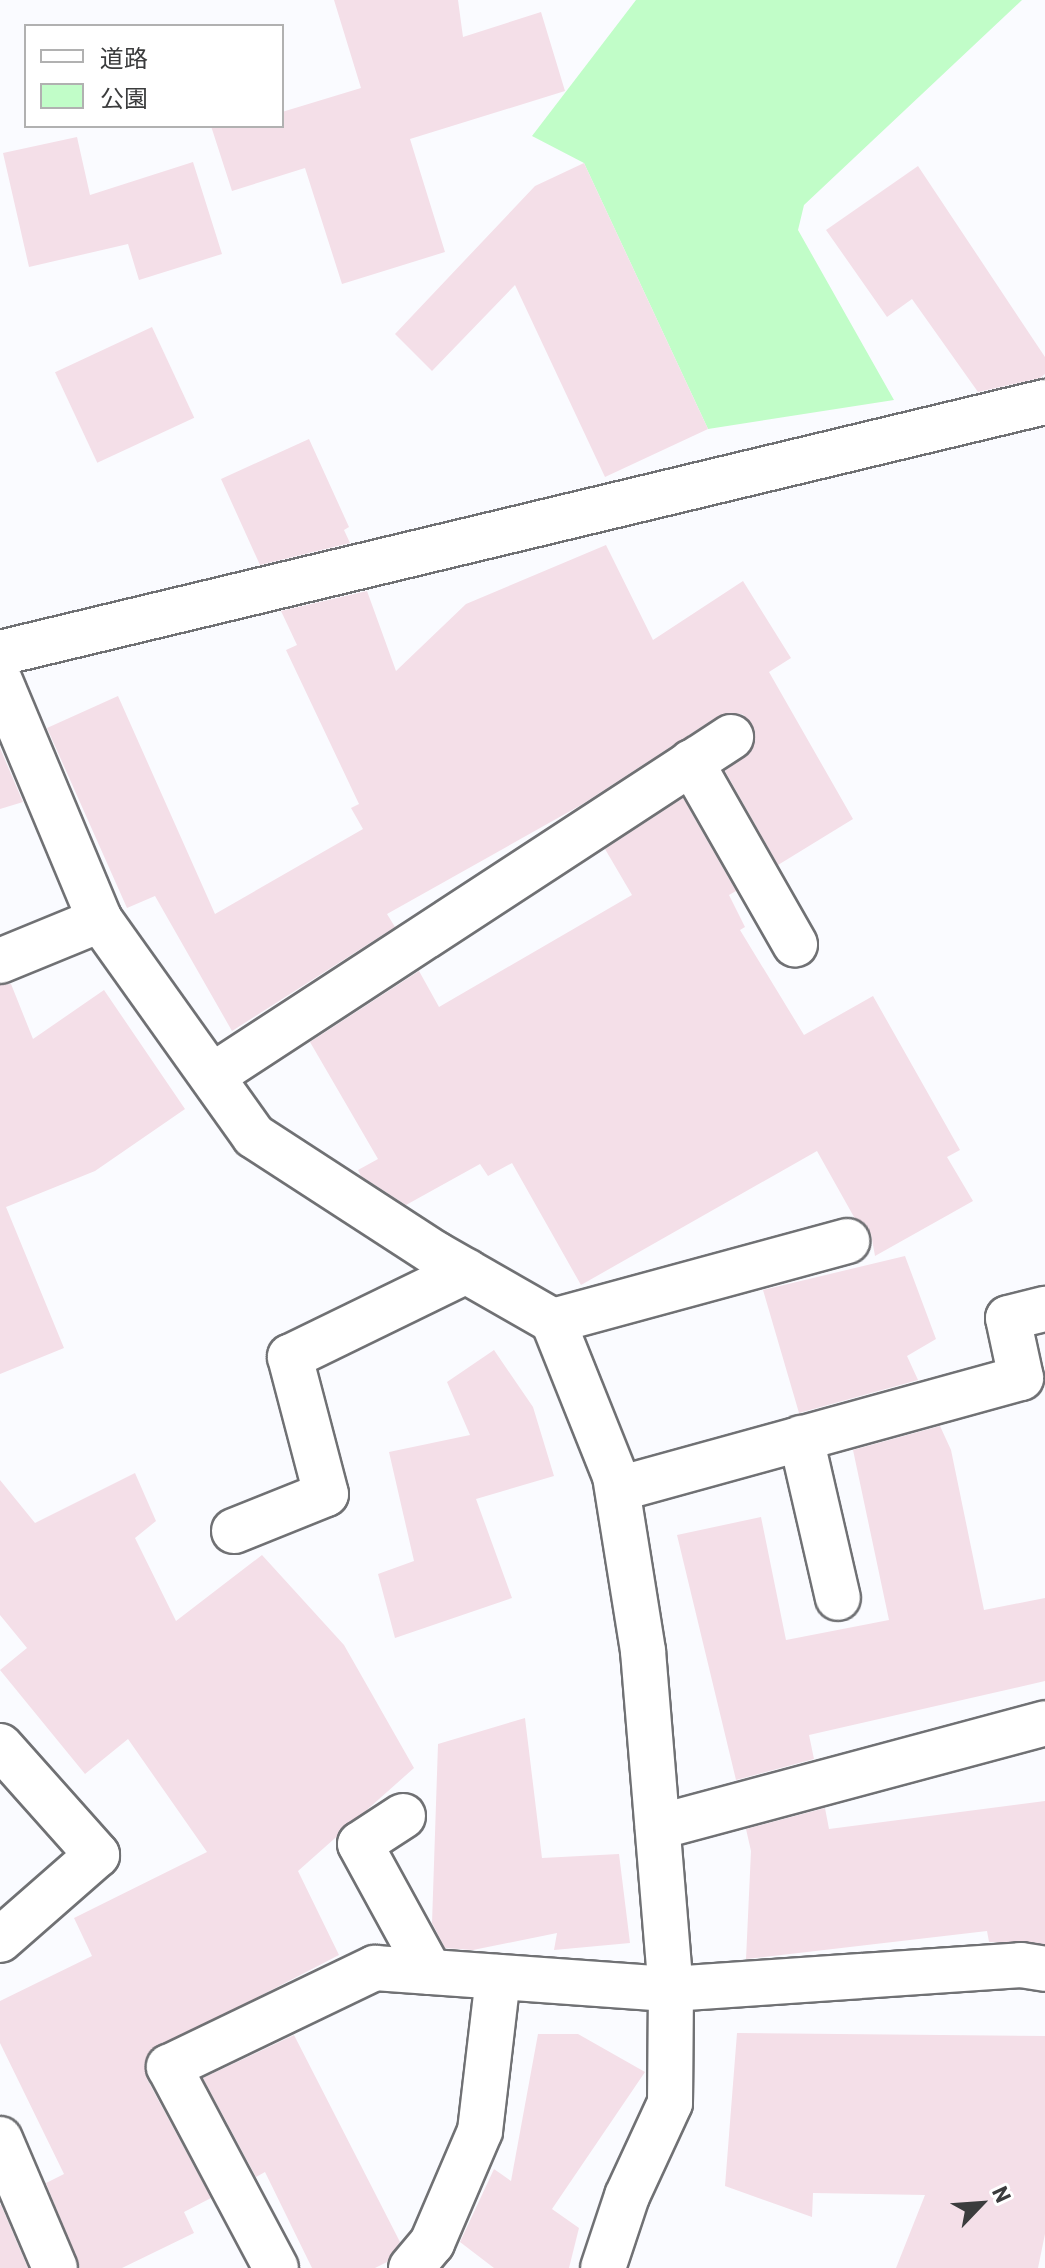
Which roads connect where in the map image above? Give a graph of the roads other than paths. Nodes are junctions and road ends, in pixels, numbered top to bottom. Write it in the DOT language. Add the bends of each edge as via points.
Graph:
graph roads {
  1 [pos="1045,402"];
  2 [pos="0,653"];
  3 [pos="0,681"];
  4 [pos="731,737"];
  5 [pos="691,762"];
  6 [pos="100,920"];
  7 [pos="795,944"];
  8 [pos="0,961"];
  9 [pos="212,1076"];
  10 [pos="847,1241"];
  11 [pos="466,1271"];
  12 [pos="1045,1309"];
  13 [pos="553,1321"];
  14 [pos="801,1438"];
  15 [pos="618,1489"];
  16 [pos="234,1531"];
  17 [pos="838,1598"];
  18 [pos="1045,1723"];
  19 [pos="0,1746"];
  20 [pos="403,1816"];
  21 [pos="658,1827"];
  22 [pos="0,1940"];
  23 [pos="1045,1969"];
  24 [pos="430,1972"];
  25 [pos="498,1977"];
  26 [pos="671,1989"];
  27 [pos="0,2139"];
  28 [pos="55,2268"];
  29 [pos="276,2268"];
  30 [pos="411,2268"];
  31 [pos="603,2268"];
  1 -- 2 [label="street"];
  3 -- 6 [label="street"];
  4 -- 5 [label="street"];
  5 -- 7 [label="street"];
  5 -- 9 [label="street"];
  6 -- 8 [label="street"];
  6 -- 9 [label="street"];
  9 -- 11 [label="street" via="254,1136"];
  10 -- 13 [label="street"];
  11 -- 13 [label="street"];
  11 -- 16 [label="street" via="290,1357 326,1494"];
  12 -- 14 [label="street" via="1008,1318 1021,1378"];
  13 -- 15 [label="street"];
  14 -- 15 [label="street"];
  14 -- 17 [label="street"];
  15 -- 21 [label="street" via="643,1651"];
  18 -- 21 [label="street"];
  19 -- 22 [label="street" via="97,1855"];
  20 -- 24 [label="street" via="360,1844"];
  21 -- 26 [label="street"];
  23 -- 26 [label="street" via="1021,1965"];
  24 -- 25 [label="street"];
  24 -- 29 [label="street" via="375,1968 169,2067"];
  25 -- 26 [label="street"];
  25 -- 30 [label="street" via="480,2131 432,2243"];
  26 -- 31 [label="street" via="670,2103 627,2196"];
  27 -- 28 [label="street"];
}
